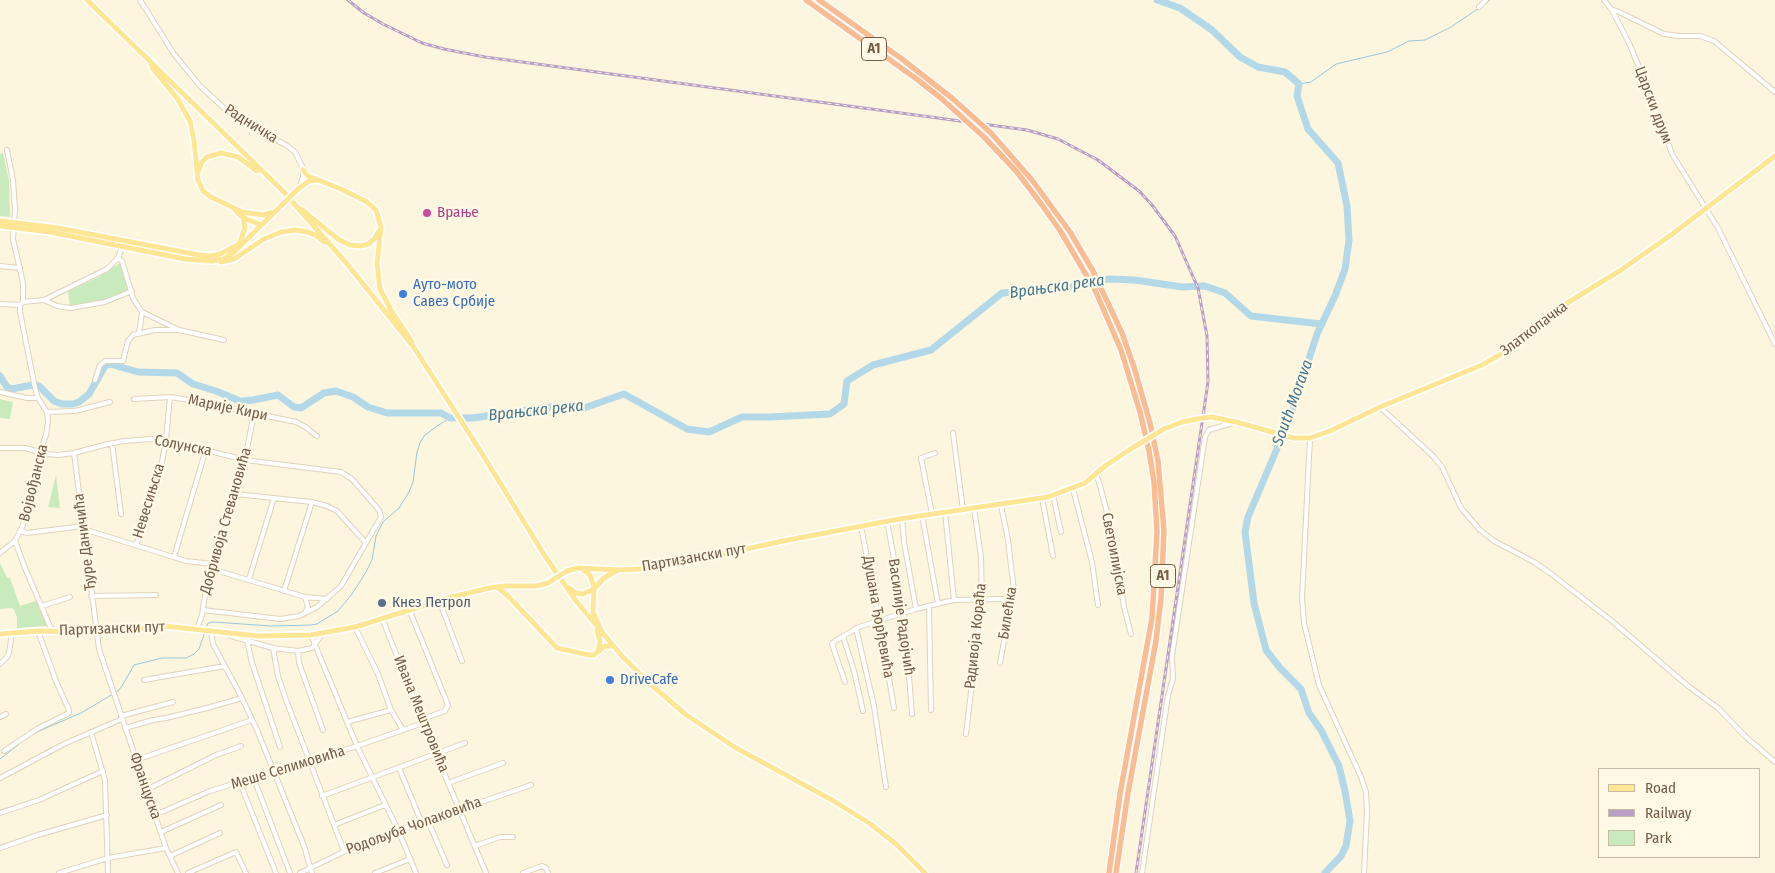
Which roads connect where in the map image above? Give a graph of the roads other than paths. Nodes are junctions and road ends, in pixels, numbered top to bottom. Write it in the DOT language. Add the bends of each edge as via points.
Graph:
graph roads {
  1 [pos="87,0"];
  2 [pos="140,0"];
  3 [pos="806,0"];
  4 [pos="819,0"];
  5 [pos="1486,0"];
  6 [pos="1604,0"];
  7 [pos="1478,7"];
  8 [pos="1612,10"];
  9 [pos="151,62"];
  10 [pos="1775,92"];
  11 [pos="7,150"];
  12 [pos="1775,156"];
  13 [pos="303,170"];
  14 [pos="267,176"];
  15 [pos="198,177"];
  16 [pos="318,180"];
  17 [pos="298,188"];
  18 [pos="233,208"];
  19 [pos="298,208"];
  20 [pos="1706,209"];
  21 [pos="274,212"];
  22 [pos="242,217"];
  23 [pos="0,221"];
  24 [pos="381,224"];
  25 [pos="14,225"];
  26 [pos="261,225"];
  27 [pos="0,226"];
  28 [pos="124,243"];
  29 [pos="241,243"];
  30 [pos="118,258"];
  31 [pos="202,261"];
  32 [pos="348,264"];
  33 [pos="0,266"];
  34 [pos="20,268"];
  35 [pos="132,291"];
  36 [pos="44,300"];
  37 [pos="22,303"];
  38 [pos="0,304"];
  39 [pos="142,312"];
  40 [pos="179,330"];
  41 [pos="138,333"];
  42 [pos="224,340"];
  43 [pos="1775,344"];
  44 [pos="415,349"];
  45 [pos="95,380"];
  46 [pos="0,392"];
  47 [pos="170,397"];
  48 [pos="38,398"];
  49 [pos="134,399"];
  50 [pos="110,402"];
  51 [pos="1380,407"];
  52 [pos="47,412"];
  53 [pos="254,413"];
  54 [pos="1236,422"];
  55 [pos="1256,427"];
  56 [pos="953,432"];
  57 [pos="317,436"];
  58 [pos="1310,438"];
  59 [pos="166,440"];
  60 [pos="112,443"];
  61 [pos="0,448"];
  62 [pos="206,449"];
  63 [pos="40,452"];
  64 [pos="74,453"];
  65 [pos="935,453"];
  66 [pos="245,460"];
  67 [pos="1096,475"];
  68 [pos="1073,489"];
  69 [pos="235,494"];
  70 [pos="1053,496"];
  71 [pos="274,498"];
  72 [pos="1042,498"];
  73 [pos="312,502"];
  74 [pos="1001,505"];
  75 [pos="974,508"];
  76 [pos="963,510"];
  77 [pos="945,512"];
  78 [pos="121,514"];
  79 [pos="932,514"];
  80 [pos="922,515"];
  81 [pos="902,518"];
  82 [pos="886,521"];
  83 [pos="861,526"];
  84 [pos="84,528"];
  85 [pos="21,531"];
  86 [pos="1061,532"];
  87 [pos="15,541"];
  88 [pos="366,543"];
  89 [pos="136,546"];
  90 [pos="0,553"];
  91 [pos="1053,556"];
  92 [pos="174,557"];
  93 [pos="213,566"];
  94 [pos="581,568"];
  95 [pos="618,570"];
  96 [pos="249,579"];
  97 [pos="565,585"];
  98 [pos="496,586"];
  99 [pos="514,586"];
  100 [pos="594,588"];
  101 [pos="284,591"];
  102 [pos="156,595"];
  103 [pos="91,596"];
  104 [pos="70,597"];
  105 [pos="305,597"];
  106 [pos="982,598"];
  107 [pos="328,599"];
  108 [pos="439,600"];
  109 [pos="954,600"];
  110 [pos="1011,603"];
  111 [pos="516,604"];
  112 [pos="938,604"];
  113 [pos="1098,605"];
  114 [pos="42,606"];
  115 [pos="929,606"];
  116 [pos="409,609"];
  117 [pos="916,609"];
  118 [pos="203,610"];
  119 [pos="305,613"];
  120 [pos="904,613"];
  121 [pos="382,618"];
  122 [pos="879,620"];
  123 [pos="355,626"];
  124 [pos="856,628"];
  125 [pos="198,629"];
  126 [pos="597,629"];
  127 [pos="38,631"];
  128 [pos="52,631"];
  129 [pos="209,631"];
  130 [pos="96,632"];
  131 [pos="224,632"];
  132 [pos="12,633"];
  133 [pos="323,633"];
  134 [pos="0,634"];
  135 [pos="1131,634"];
  136 [pos="311,635"];
  137 [pos="843,636"];
  138 [pos="604,637"];
  139 [pos="247,640"];
  140 [pos="315,645"];
  141 [pos="612,646"];
  142 [pos="273,648"];
  143 [pos="298,651"];
  144 [pos="598,651"];
  145 [pos="462,661"];
  146 [pos="1000,663"];
  147 [pos="0,664"];
  148 [pos="225,666"];
  149 [pos="144,680"];
  150 [pos="845,682"];
  151 [pos="242,698"];
  152 [pos="173,702"];
  153 [pos="894,708"];
  154 [pos="391,710"];
  155 [pos="930,710"];
  156 [pos="863,711"];
  157 [pos="6,714"];
  158 [pos="912,714"];
  159 [pos="0,716"];
  160 [pos="122,717"];
  161 [pos="252,720"];
  162 [pos="422,721"];
  163 [pos="347,722"];
  164 [pos="125,728"];
  165 [pos="323,730"];
  166 [pos="403,730"];
  167 [pos="91,732"];
  168 [pos="966,734"];
  169 [pos="466,743"];
  170 [pos="240,746"];
  171 [pos="357,746"];
  172 [pos="280,748"];
  173 [pos="4,751"];
  174 [pos="437,754"];
  175 [pos="136,760"];
  176 [pos="309,761"];
  177 [pos="1775,762"];
  178 [pos="503,763"];
  179 [pos="399,768"];
  180 [pos="103,771"];
  181 [pos="274,772"];
  182 [pos="0,778"];
  183 [pos="372,778"];
  184 [pos="254,779"];
  185 [pos="240,783"];
  186 [pos="448,783"];
  187 [pos="531,785"];
  188 [pos="886,787"];
  189 [pos="146,790"];
  190 [pos="322,796"];
  191 [pos="221,805"];
  192 [pos="385,805"];
  193 [pos="460,810"];
  194 [pos="0,814"];
  195 [pos="107,815"];
  196 [pos="155,815"];
  197 [pos="428,821"];
  198 [pos="422,823"];
  199 [pos="334,825"];
  200 [pos="398,830"];
  201 [pos="160,832"];
  202 [pos="220,833"];
  203 [pos="513,837"];
  204 [pos="475,846"];
  205 [pos="0,848"];
  206 [pos="166,848"];
  207 [pos="344,851"];
  208 [pos="170,856"];
  209 [pos="108,858"];
  210 [pos="410,859"];
  211 [pos="447,865"];
  212 [pos="310,867"];
  213 [pos="73,871"];
  214 [pos="59,873"];
  215 [pos="108,873"];
  216 [pos="178,873"];
  217 [pos="188,873"];
  218 [pos="246,873"];
  219 [pos="276,873"];
  220 [pos="290,873"];
  221 [pos="300,873"];
  222 [pos="312,873"];
  223 [pos="375,873"];
  224 [pos="416,873"];
  225 [pos="486,873"];
  226 [pos="523,873"];
  227 [pos="548,873"];
  228 [pos="925,873"];
  229 [pos="1109,873"];
  230 [pos="1116,873"];
  231 [pos="1142,873"];
  232 [pos="1364,873"];
  1 -- 9 [label="main road"];
  2 -- 13 [label="street, Радничка" via="174,54 200,86 249,126 293,150"];
  3 -- 229 [label="highway, A1, bridge" via="942,99 1017,172 1061,232 1087,276 1121,350 1140,412 1154,482 1157,532 1152,618"];
  4 -- 230 [label="highway, A1, bridge" via="902,59 991,133 1032,180 1070,232 1101,286 1125,342 1150,423 1160,474 1164,530 1156,641"];
  5 -- 7 [label="street"];
  6 -- 8 [label="street, Царски друм"];
  8 -- 10 [label="street" via="1659,32 1714,40"];
  8 -- 20 [label="street, Царски друм" via="1630,45 1672,154"];
  9 -- 14 [label="main road"];
  9 -- 15 [label="main road" via="190,121"];
  11 -- 25 [label="street" via="13,180"];
  12 -- 20 [label="main road, Златкопачка"];
  13 -- 16 [label="main road"];
  13 -- 17 [label="street" via="303,180"];
  14 -- 15 [label="main road" via="236,156 221,153 204,160"];
  14 -- 19 [label="main road"];
  15 -- 18 [label="main road" via="205,193"];
  16 -- 17 [label="main road"];
  16 -- 24 [label="main road" via="372,206"];
  17 -- 21 [label="main road, bridge"];
  18 -- 21 [label="main road" via="257,215"];
  18 -- 22 [label="main road"];
  19 -- 24 [label="main road" via="341,241 353,246 372,241"];
  19 -- 32 [label="main road"];
  20 -- 43 [label="street, Царски друм"];
  20 -- 51 [label="main road, Златкопачка" via="1631,264 1556,310 1506,352"];
  21 -- 26 [label="main road"];
  22 -- 26 [label="main road"];
  22 -- 29 [label="main road" via="245,228"];
  23 -- 25 [label="main road"];
  24 -- 44 [label="main road" via="377,269 382,292"];
  25 -- 27 [label="main road"];
  25 -- 28 [label="main road" via="58,228"];
  25 -- 34 [label="street"];
  26 -- 29 [label="main road"];
  28 -- 29 [label="main road" via="210,256"];
  28 -- 30 [label="street"];
  28 -- 31 [label="main road"];
  29 -- 31 [label="main road" via="226,258"];
  30 -- 35 [label="street"];
  30 -- 36 [label="street" via="105,271"];
  31 -- 32 [label="main road" via="227,261 271,235 296,230 317,236"];
  32 -- 44 [label="main road"];
  33 -- 34 [label="street"];
  34 -- 37 [label="street"];
  35 -- 36 [label="street" via="105,302 71,308"];
  35 -- 39 [label="street"];
  36 -- 37 [label="street"];
  37 -- 38 [label="street"];
  37 -- 48 [label="street" via="20,312"];
  39 -- 40 [label="street"];
  39 -- 41 [label="street"];
  40 -- 41 [label="street"];
  40 -- 42 [label="street"];
  41 -- 45 [label="street" via="128,339 123,361 104,361"];
  44 -- 97 [label="main road"];
  46 -- 48 [label="street"];
  47 -- 49 [label="street, Марије Кири"];
  47 -- 53 [label="street, Марије Кири"];
  47 -- 59 [label="street, Невесињска"];
  48 -- 52 [label="street"];
  50 -- 52 [label="street" via="80,410"];
  51 -- 58 [label="main road, Златкопачка"];
  51 -- 177 [label="street" via="1438,462 1461,508 1480,530 1550,573 1612,621 1718,708"];
  52 -- 63 [label="street, Војвођанска" via="46,436"];
  53 -- 57 [label="street, Марије Кири" via="296,422"];
  53 -- 66 [label="street, Добривоја Стевановића"];
  54 -- 55 [label="main road, Партизански пут"];
  54 -- 67 [label="main road, Партизански пут, bridge" via="1212,417 1182,422 1129,450"];
  54 -- 231 [label="street" via="1208,430 1205,437 1172,656 1173,679"];
  55 -- 58 [label="main road, Златкопачка" via="1294,438"];
  56 -- 76 [label="street"];
  58 -- 232 [label="street" via="1302,598 1304,623 1319,684 1366,792"];
  59 -- 60 [label="street, Солунска"];
  59 -- 62 [label="street, Солунска"];
  59 -- 89 [label="street, Невесињска" via="155,489"];
  60 -- 64 [label="street, Солунска"];
  60 -- 78 [label="street"];
  61 -- 63 [label="street, Солунска"];
  62 -- 66 [label="street, Солунска"];
  62 -- 92 [label="street"];
  63 -- 64 [label="street, Солунска" via="53,455"];
  63 -- 85 [label="street, Војвођанска"];
  64 -- 84 [label="street, Ђуре Даничића"];
  65 -- 79 [label="street" via="921,458"];
  66 -- 69 [label="street, Добривоја Стевановића"];
  66 -- 88 [label="street, Солунска" via="344,473 381,517"];
  67 -- 68 [label="main road, Партизански пут"];
  67 -- 135 [label="street, Светоилијска" via="1113,535"];
  68 -- 70 [label="main road, Партизански пут"];
  68 -- 113 [label="street" via="1092,562"];
  69 -- 71 [label="street"];
  69 -- 93 [label="street, Добривоја Стевановића"];
  70 -- 72 [label="main road, Партизански пут"];
  70 -- 86 [label="street"];
  71 -- 73 [label="street"];
  71 -- 96 [label="street"];
  72 -- 74 [label="main road, Партизански пут"];
  72 -- 91 [label="street"];
  73 -- 88 [label="street" via="337,512"];
  73 -- 101 [label="street"];
  74 -- 75 [label="main road, Партизански пут"];
  74 -- 110 [label="street, Билећка" via="1014,592"];
  75 -- 76 [label="main road, Партизански пут"];
  75 -- 106 [label="street, Радивоја Кораћа" via="981,557"];
  76 -- 77 [label="main road, Партизански пут"];
  77 -- 79 [label="main road, Партизански пут"];
  77 -- 109 [label="street"];
  79 -- 80 [label="main road, Партизански пут"];
  80 -- 81 [label="main road, Партизански пут"];
  80 -- 112 [label="street"];
  81 -- 82 [label="main road, Партизански пут"];
  81 -- 117 [label="street"];
  82 -- 83 [label="main road, Партизански пут"];
  82 -- 120 [label="street, Василије Радојчић"];
  83 -- 95 [label="main road, Партизански пут" via="667,566"];
  83 -- 122 [label="street, Душана Ђорђевића"];
  84 -- 85 [label="street"];
  84 -- 89 [label="street"];
  84 -- 103 [label="street, Ђуре Даничића"];
  85 -- 87 [label="street, Војвођанска"];
  87 -- 90 [label="street"];
  87 -- 114 [label="street, Војвођанска"];
  88 -- 107 [label="street" via="341,586"];
  89 -- 92 [label="street"];
  92 -- 93 [label="street"];
  93 -- 96 [label="street"];
  93 -- 118 [label="street, Добривоја Стевановића"];
  94 -- 95 [label="main road, Партизански пут"];
  94 -- 99 [label="main road, Партизански пут, bridge" via="541,586"];
  94 -- 100 [label="main road" via="590,575"];
  95 -- 100 [label="main road"];
  96 -- 101 [label="street"];
  97 -- 100 [label="main road" via="579,594"];
  97 -- 126 [label="main road"];
  98 -- 99 [label="main road, Партизански пут"];
  98 -- 108 [label="main road, Партизански пут"];
  98 -- 111 [label="main road"];
  99 -- 111 [label="main road"];
  100 -- 138 [label="main road" via="593,612"];
  101 -- 105 [label="street"];
  102 -- 103 [label="street"];
  103 -- 130 [label="street, Ђуре Даничића"];
  104 -- 114 [label="street"];
  105 -- 107 [label="street"];
  105 -- 119 [label="street" via="308,607"];
  106 -- 109 [label="street"];
  106 -- 110 [label="street" via="1006,599"];
  106 -- 168 [label="street, Радивоја Кораћа"];
  107 -- 119 [label="street"];
  108 -- 116 [label="main road, Партизански пут"];
  108 -- 145 [label="street"];
  109 -- 112 [label="street"];
  110 -- 146 [label="street, Билећка"];
  111 -- 144 [label="main road" via="557,648 589,656"];
  112 -- 115 [label="street"];
  114 -- 128 [label="street, Војвођанска"];
  115 -- 117 [label="street"];
  115 -- 155 [label="street"];
  116 -- 121 [label="main road, Партизански пут"];
  116 -- 162 [label="street, Меше Селимовића" via="448,708"];
  117 -- 120 [label="street"];
  118 -- 119 [label="street" via="276,618 292,618"];
  118 -- 125 [label="street, Добривоја Стевановића"];
  120 -- 122 [label="street"];
  120 -- 158 [label="street, Василије Радојчић"];
  121 -- 123 [label="main road, Партизански пут"];
  121 -- 162 [label="street, Ивана Мештровића"];
  122 -- 124 [label="street"];
  122 -- 153 [label="street, Душана Ђорђевића"];
  123 -- 133 [label="main road, Партизански пут"];
  123 -- 154 [label="street"];
  124 -- 137 [label="street"];
  124 -- 188 [label="street" via="874,706"];
  125 -- 129 [label="main road, Партизански пут"];
  125 -- 130 [label="main road, Партизански пут" via="164,626"];
  126 -- 138 [label="main road"];
  126 -- 144 [label="main road"];
  127 -- 128 [label="main road, Партизански пут"];
  127 -- 132 [label="main road, Партизански пут"];
  127 -- 173 [label="street" via="69,713 28,734"];
  128 -- 130 [label="main road, Партизански пут"];
  129 -- 131 [label="main road, Партизански пут"];
  129 -- 148 [label="street" via="212,644"];
  130 -- 160 [label="street, Француска"];
  131 -- 136 [label="main road, Партизански пут"];
  131 -- 139 [label="street, Партизански пут"];
  132 -- 134 [label="main road, Партизански пут"];
  132 -- 147 [label="street" via="9,653"];
  133 -- 136 [label="main road, Партизански пут"];
  133 -- 140 [label="street"];
  136 -- 140 [label="street"];
  137 -- 150 [label="street" via="832,644"];
  137 -- 156 [label="street"];
  138 -- 141 [label="main road"];
  139 -- 142 [label="street, Партизански пут"];
  139 -- 172 [label="street"];
  140 -- 143 [label="street, Партизански пут"];
  140 -- 163 [label="street"];
  141 -- 144 [label="main road"];
  141 -- 228 [label="main road" via="685,714 736,748 869,823"];
  142 -- 143 [label="street, Партизански пут"];
  142 -- 176 [label="street" via="278,676"];
  143 -- 165 [label="street" via="299,663"];
  148 -- 149 [label="street"];
  148 -- 151 [label="street"];
  151 -- 161 [label="street"];
  151 -- 164 [label="street"];
  152 -- 160 [label="street"];
  154 -- 163 [label="street"];
  154 -- 166 [label="street"];
  157 -- 159 [label="street"];
  160 -- 164 [label="street, Француска"];
  160 -- 167 [label="street"];
  161 -- 175 [label="street"];
  161 -- 181 [label="street"];
  162 -- 166 [label="street, Меше Селимовића"];
  162 -- 174 [label="street, Ивана Мештровића"];
  163 -- 171 [label="street"];
  164 -- 175 [label="street, Француска"];
  166 -- 171 [label="street, Меше Селимовића"];
  167 -- 180 [label="street"];
  167 -- 182 [label="street"];
  169 -- 174 [label="street"];
  170 -- 189 [label="street"];
  171 -- 176 [label="street, Меше Селимовића"];
  171 -- 183 [label="street"];
  174 -- 179 [label="street"];
  174 -- 186 [label="street, Ивана Мештровића"];
  175 -- 189 [label="street, Француска"];
  176 -- 181 [label="street, Меше Селимовића"];
  176 -- 190 [label="street"];
  178 -- 186 [label="street"];
  179 -- 183 [label="street"];
  179 -- 198 [label="street"];
  180 -- 194 [label="street"];
  180 -- 195 [label="street"];
  181 -- 184 [label="street, Меше Селимовића"];
  181 -- 212 [label="street"];
  183 -- 190 [label="street"];
  183 -- 192 [label="street"];
  184 -- 185 [label="street, Меше Селимовића"];
  184 -- 220 [label="street"];
  185 -- 196 [label="street, Меше Селимовића" via="200,795"];
  185 -- 219 [label="street"];
  186 -- 193 [label="street, Ивана Мештровића"];
  187 -- 193 [label="street, Родољуба Чолаковића"];
  189 -- 196 [label="street, Француска"];
  190 -- 199 [label="street"];
  191 -- 201 [label="street"];
  192 -- 199 [label="street"];
  192 -- 200 [label="street"];
  193 -- 197 [label="street, Родољуба Чолаковића"];
  193 -- 204 [label="street, Ивана Мештровића"];
  195 -- 205 [label="street"];
  195 -- 209 [label="street"];
  196 -- 201 [label="street, Француска"];
  197 -- 198 [label="street, Родољуба Чолаковића"];
  197 -- 211 [label="street"];
  198 -- 200 [label="street, Родољуба Чолаковића"];
  199 -- 207 [label="street"];
  200 -- 207 [label="street, Родољуба Чолаковића"];
  200 -- 210 [label="street"];
  201 -- 206 [label="street, Француска"];
  202 -- 208 [label="street"];
  203 -- 204 [label="street" via="500,837"];
  204 -- 225 [label="street, Ивана Мештровића"];
  206 -- 208 [label="street, Француска"];
  206 -- 209 [label="street"];
  207 -- 212 [label="street, Родољуба Чолаковића"];
  208 -- 216 [label="street, Француска"];
  209 -- 213 [label="street"];
  209 -- 215 [label="street"];
  210 -- 223 [label="street"];
  210 -- 224 [label="street"];
  212 -- 221 [label="street, Родољуба Чолаковића"];
  212 -- 222 [label="street"];
  213 -- 214 [label="street"];
  217 -- 218 [label="street" via="236,852"];
  226 -- 227 [label="street" via="542,866"];
}
